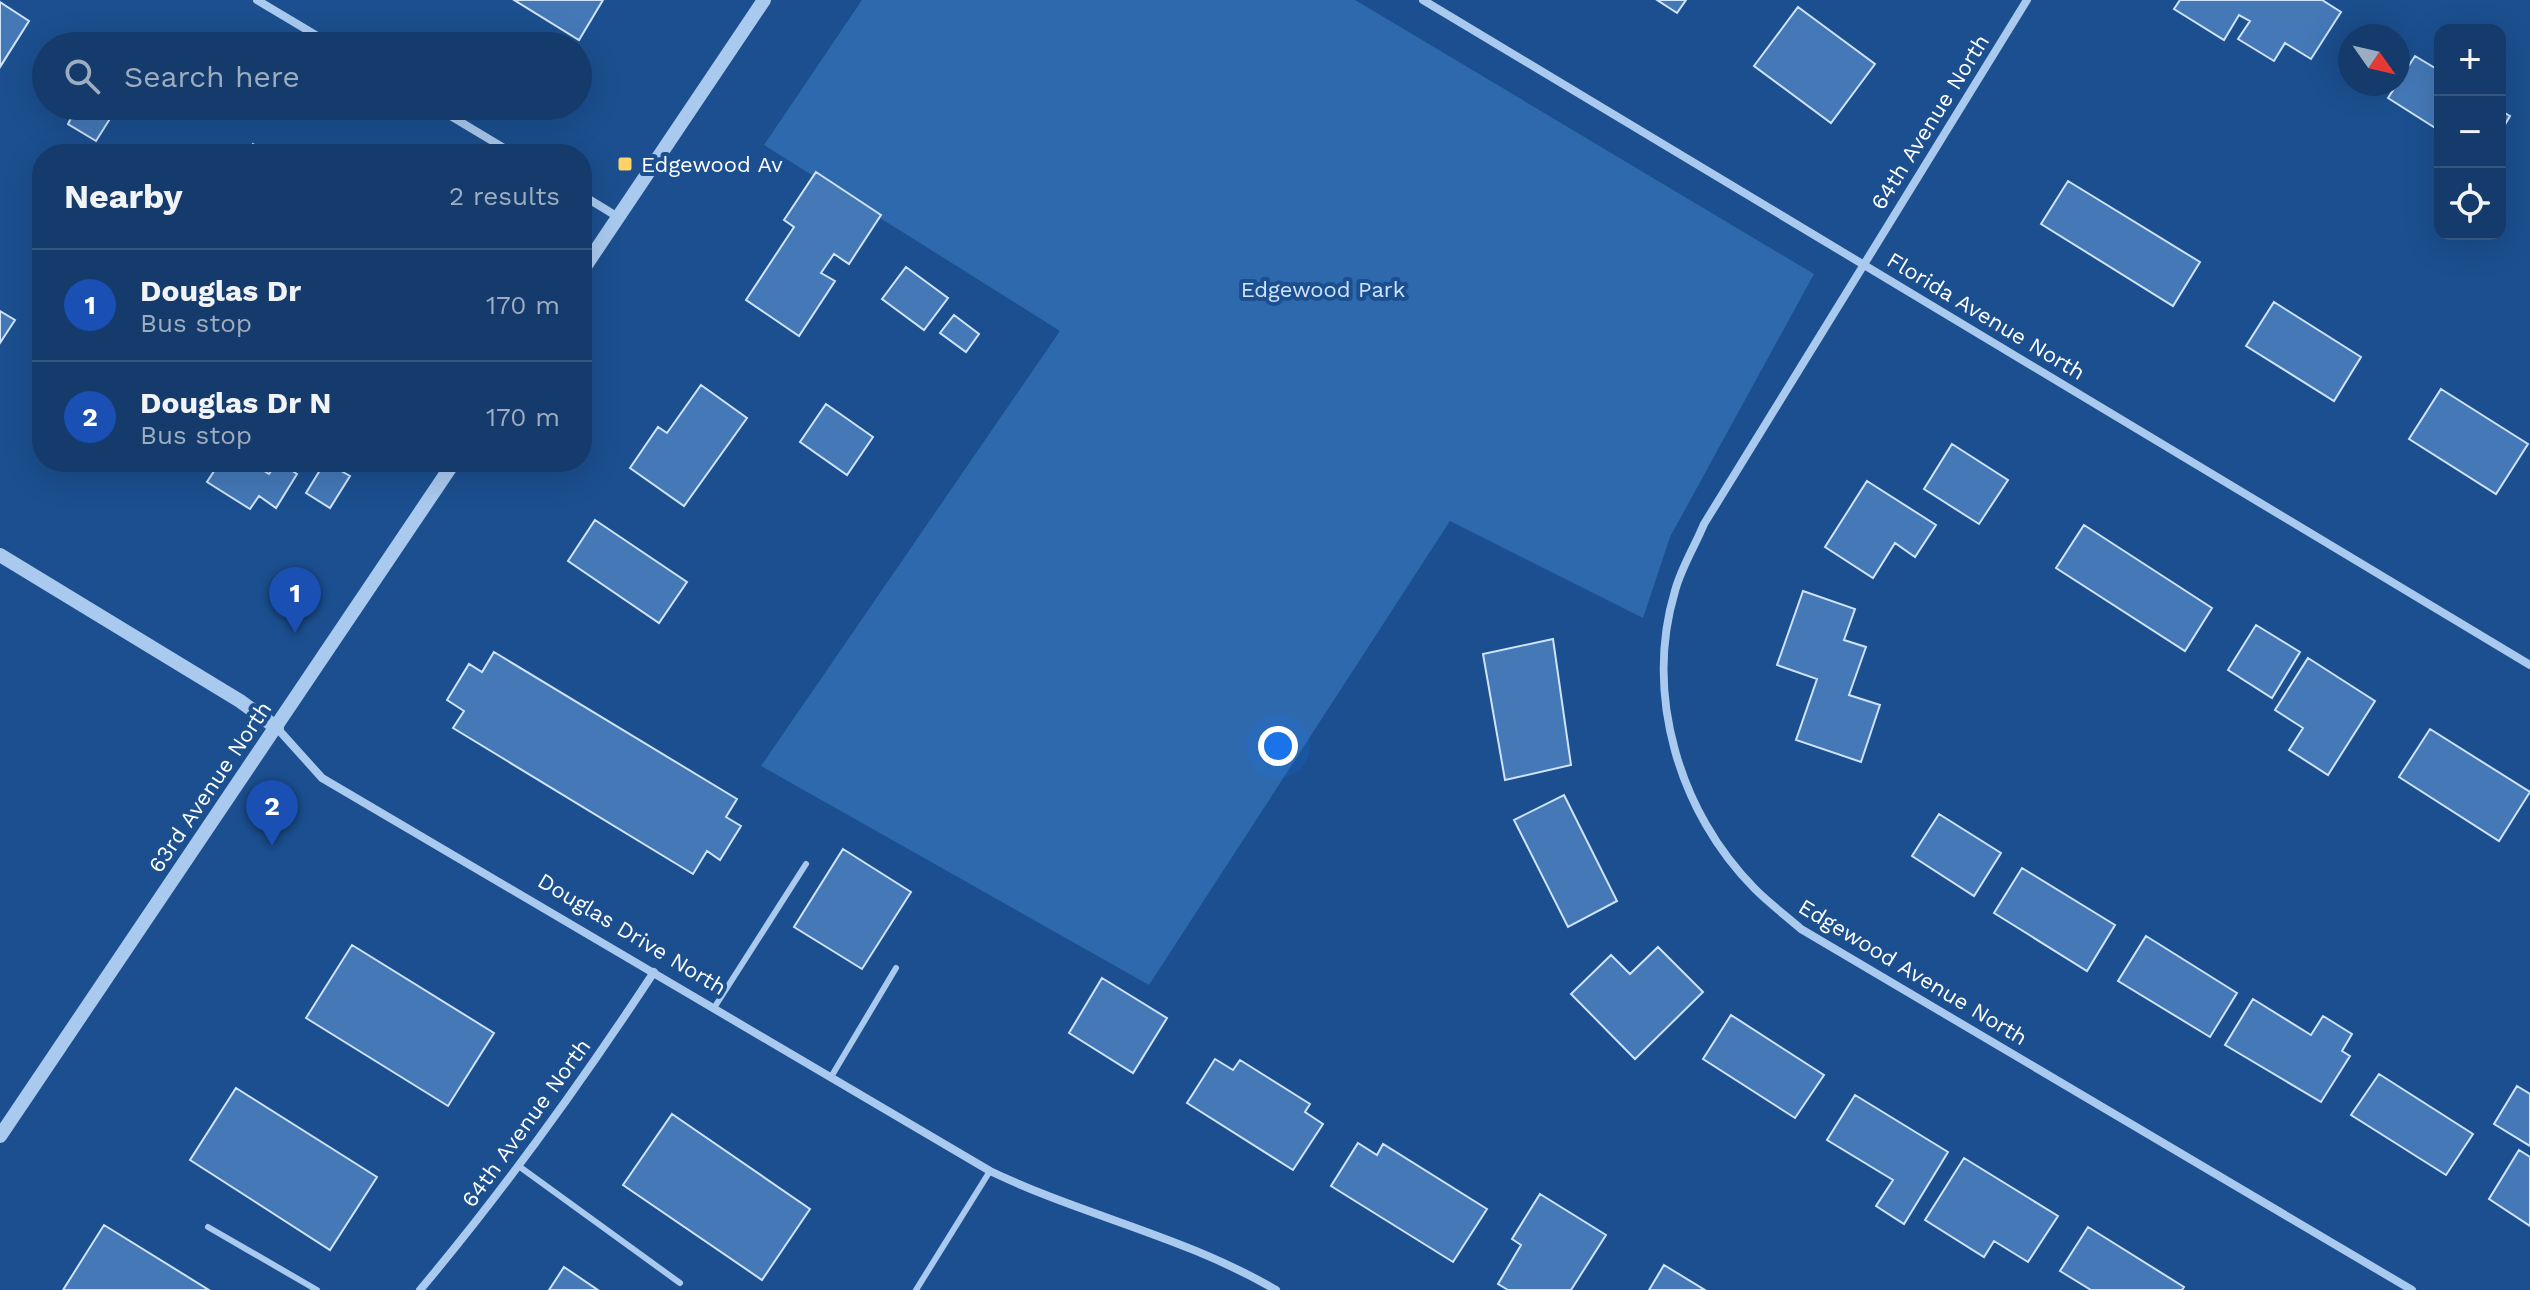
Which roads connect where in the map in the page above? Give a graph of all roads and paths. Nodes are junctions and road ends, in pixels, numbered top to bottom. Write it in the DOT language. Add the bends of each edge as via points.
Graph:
graph roads {
  1 [pos="257,0"];
  2 [pos="764,0"];
  3 [pos="1423,0"];
  4 [pos="2027,0"];
  5 [pos="311,32"];
  6 [pos="457,120"];
  7 [pos="497,144"];
  8 [pos="592,201"];
  9 [pos="618,217"];
  10 [pos="592,256"];
  11 [pos="1864,263"];
  12 [pos="447,472"];
  13 [pos="0,555"];
  14 [pos="2530,665"];
  15 [pos="277,728"];
  16 [pos="806,864"];
  17 [pos="896,968"];
  18 [pos="654,972"];
  19 [pos="714,1008"];
  20 [pos="831,1077"];
  21 [pos="0,1136"];
  22 [pos="520,1167"];
  23 [pos="990,1171"];
  24 [pos="208,1227"];
  25 [pos="680,1283"];
  26 [pos="317,1290"];
  27 [pos="420,1290"];
  28 [pos="916,1290"];
  29 [pos="1276,1290"];
  30 [pos="2412,1290"];
  1 -- 5 [label="street"];
  2 -- 9 [label="street"];
  3 -- 11 [label="street, Florida Avenue North"];
  4 -- 11 [label="street, 64th Avenue North"];
  6 -- 7 [label="street"];
  8 -- 9 [label="street"];
  9 -- 10 [label="street"];
  11 -- 14 [label="street, Florida Avenue North"];
  11 -- 30 [label="street, Edgewood Avenue North" via="1704,524 1675,590 1664,648 1665,715 1681,775 1700,811 1753,887 1801,929"];
  12 -- 15 [label="street, 63rd Avenue North"];
  13 -- 15 [label="street, Douglas Drive North"];
  15 -- 18 [label="street, Douglas Drive North" via="322,778"];
  15 -- 21 [label="street, 63rd Avenue North"];
  16 -- 19 [label="lane"];
  17 -- 20 [label="lane"];
  18 -- 19 [label="street, Douglas Drive North"];
  18 -- 22 [label="street, 64th Avenue North"];
  19 -- 20 [label="street, Douglas Drive North"];
  20 -- 23 [label="street, Douglas Drive North"];
  22 -- 25 [label="lane"];
  22 -- 27 [label="street, 64th Avenue North"];
  23 -- 28 [label="lane"];
  23 -- 29 [label="street, Douglas Drive North" via="1047,1198 1231,1263"];
  24 -- 26 [label="lane"];
}
